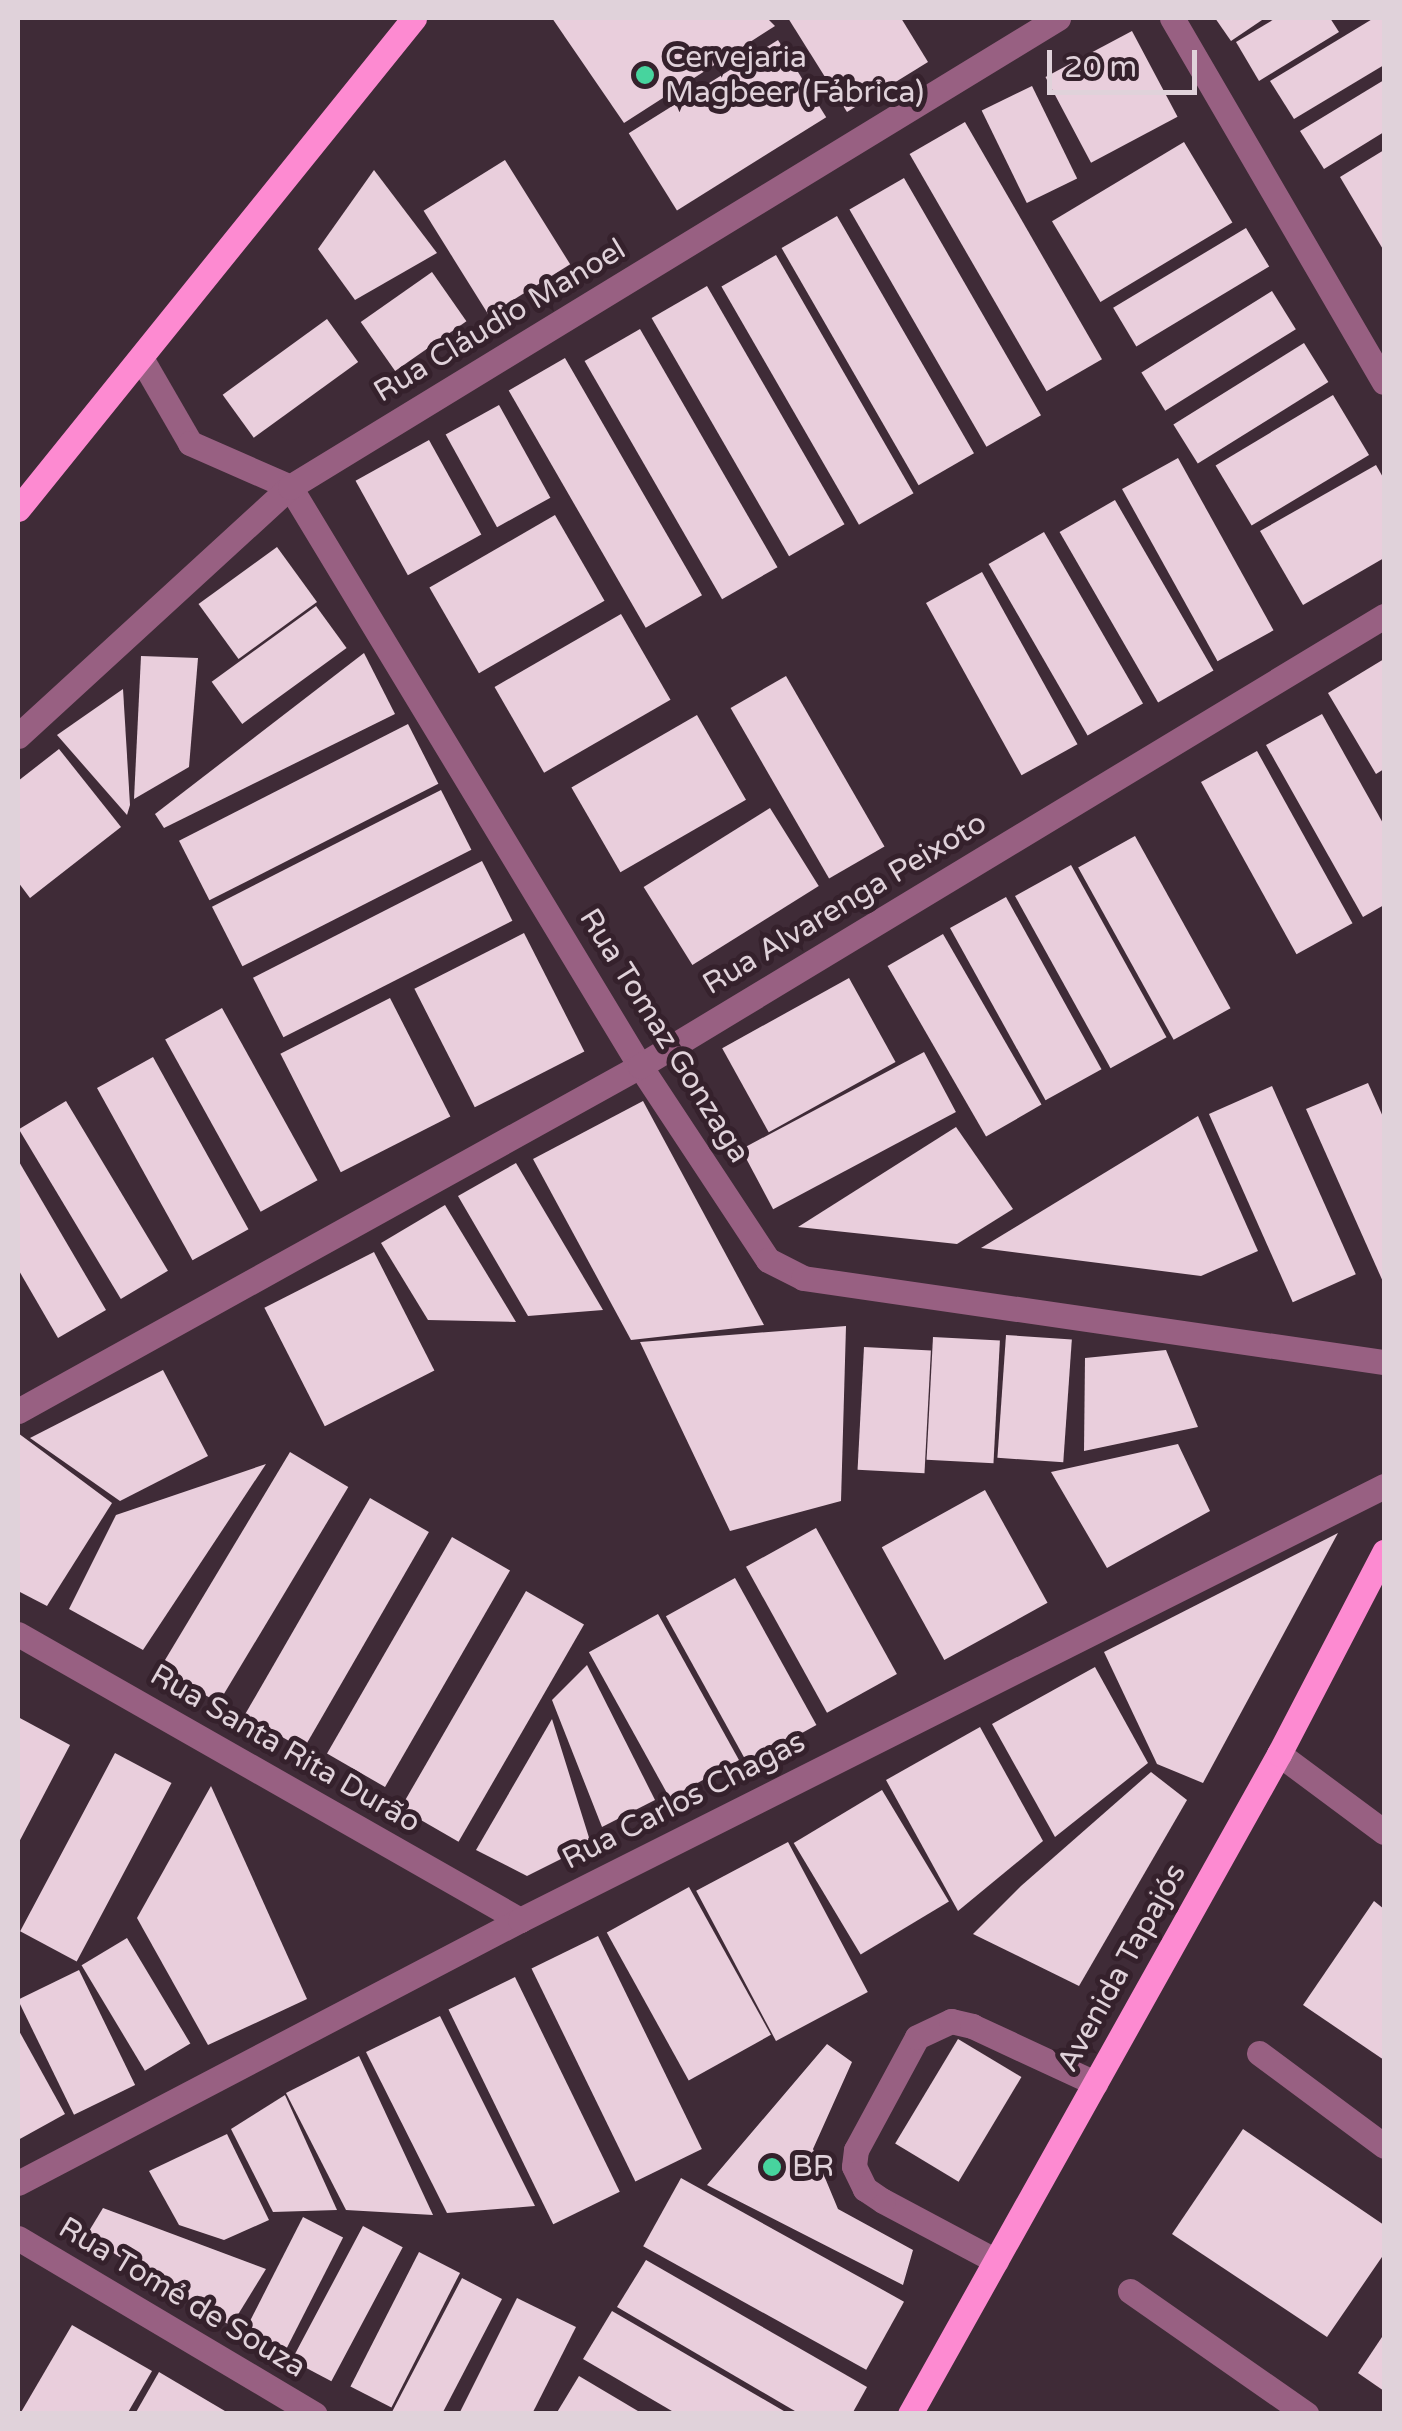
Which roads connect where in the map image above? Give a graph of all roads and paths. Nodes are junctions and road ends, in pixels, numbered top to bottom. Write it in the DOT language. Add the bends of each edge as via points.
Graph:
graph roads {
  1 [pos="414,18"];
  2 [pos="1058,18"];
  3 [pos="1172,18"];
  4 [pos="140,358"];
  5 [pos="1384,382"];
  6 [pos="290,487"];
  7 [pos="18,509"];
  8 [pos="1384,616"];
  9 [pos="18,736"];
  10 [pos="640,1066"];
  11 [pos="1384,1362"];
  12 [pos="18,1411"];
  13 [pos="1384,1486"];
  14 [pos="1384,1552"];
  15 [pos="18,1634"];
  16 [pos="1279,1754"];
  17 [pos="1384,1832"];
  18 [pos="520,1920"];
  19 [pos="1259,2054"];
  20 [pos="1095,2084"];
  21 [pos="1384,2146"];
  22 [pos="18,2184"];
  23 [pos="18,2238"];
  24 [pos="996,2261"];
  25 [pos="1130,2290"];
  26 [pos="284,2407"];
  27 [pos="315,2414"];
  28 [pos="910,2414"];
  29 [pos="1306,2414"];
  1 -- 4 [label="main road"];
  2 -- 6 [label="street, Rua Cláudio Manoel"];
  3 -- 5 [label="street"];
  4 -- 6 [label="street" via="190,443"];
  4 -- 7 [label="main road"];
  6 -- 9 [label="street, Rua Cláudio Manoel"];
  6 -- 10 [label="street, Rua Tomaz Gonzaga"];
  8 -- 10 [label="street, Rua Alvarenga Peixoto"];
  10 -- 11 [label="street, Rua Tomaz Gonzaga" via="768,1260 803,1278"];
  10 -- 12 [label="street, Rua Alvarenga Peixoto"];
  13 -- 18 [label="street, Rua Carlos Chagas"];
  14 -- 16 [label="main road, Avenida Tapajós"];
  15 -- 18 [label="street, Rua Santa Rita Durão"];
  16 -- 17 [label="street"];
  16 -- 20 [label="main road, Avenida Tapajós"];
  18 -- 22 [label="street, Rua Carlos Chagas"];
  19 -- 21 [label="street"];
  20 -- 24 [label="main road, Avenida Tapajós"];
  20 -- 24 [label="street" via="972,2026 950,2021 918,2037 856,2150 854,2166 865,2189"];
  23 -- 26 [label="street, Rua Tomé de Souza"];
  24 -- 28 [label="main road, Avenida Tapajós"];
  25 -- 29 [label="street"];
  26 -- 27 [label="street, Rua Tomé de Souza"];
}
